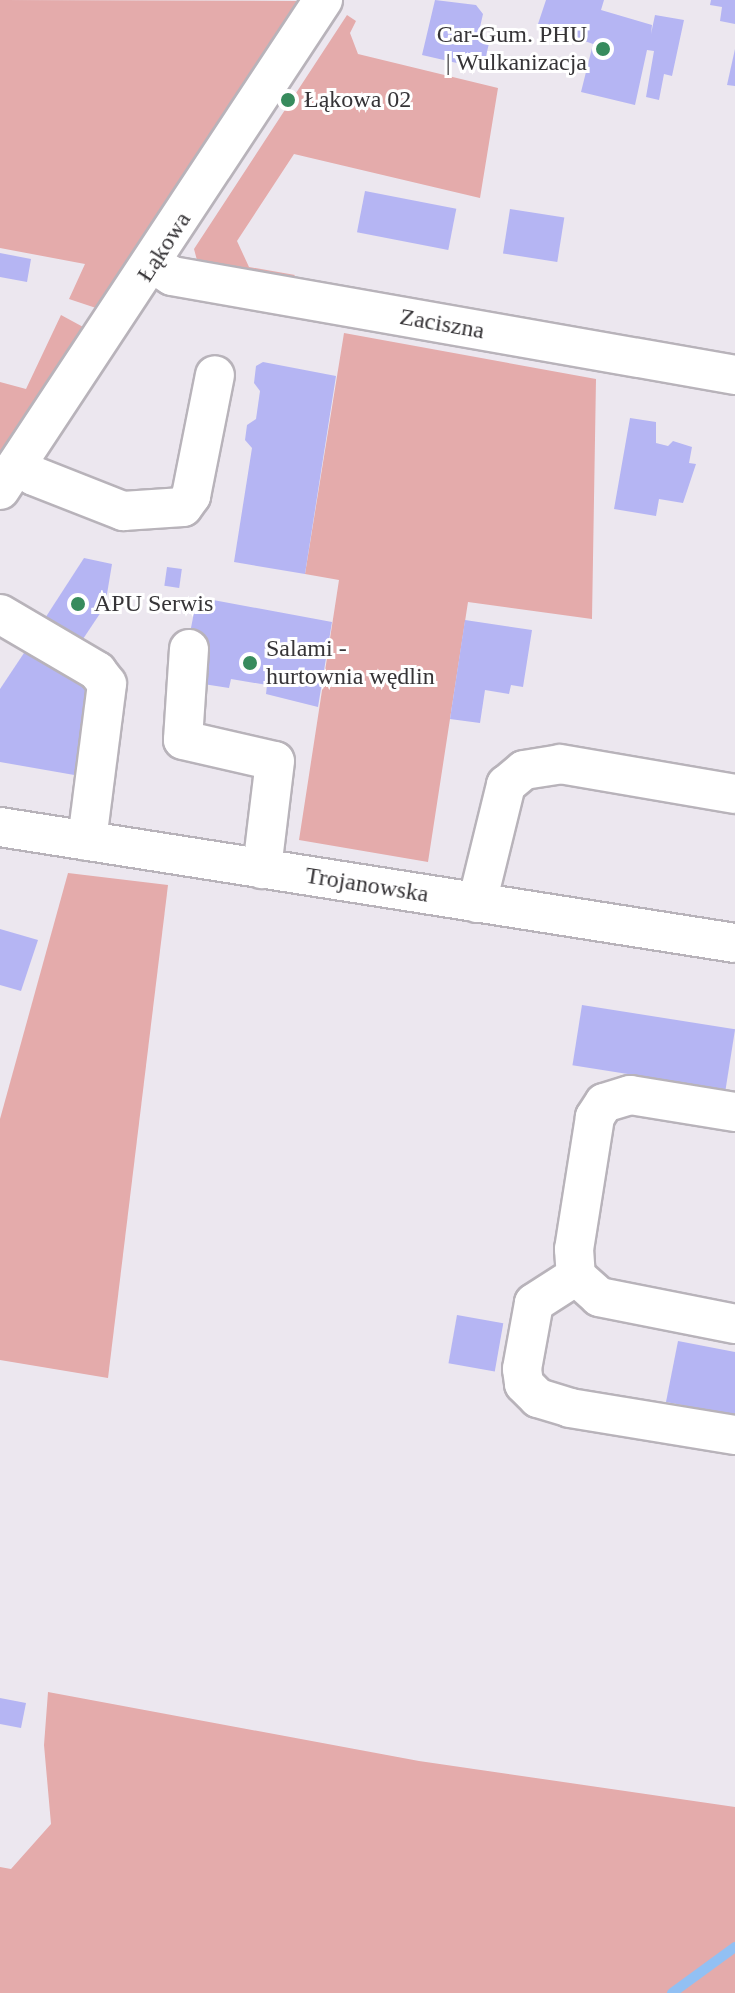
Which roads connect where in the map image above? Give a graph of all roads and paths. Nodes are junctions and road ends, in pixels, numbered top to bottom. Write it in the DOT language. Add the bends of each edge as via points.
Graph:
graph roads {
  1 [pos="323,0"];
  2 [pos="153,264"];
  3 [pos="215,375"];
  4 [pos="735,375"];
  5 [pos="9,477"];
  6 [pos="0,614"];
  7 [pos="189,649"];
  8 [pos="735,794"];
  9 [pos="0,827"];
  10 [pos="87,841"];
  11 [pos="262,869"];
  12 [pos="477,903"];
  13 [pos="735,943"];
  14 [pos="735,1112"];
  15 [pos="576,1276"];
  16 [pos="735,1324"];
  17 [pos="735,1435"];
  1 -- 2 [label="street, Łąkowa"];
  2 -- 4 [label="street, Zaciszna" via="172,276"];
  2 -- 5 [label="street, Łąkowa"];
  3 -- 5 [label="street" via="191,496 183,507 123,511"];
  6 -- 10 [label="street" via="97,671 107,684"];
  7 -- 11 [label="street" via="183,740 275,761"];
  8 -- 12 [label="street" via="560,764 524,770 506,785"];
  9 -- 10 [label="street, Trojanowska"];
  10 -- 11 [label="street, Trojanowska"];
  11 -- 12 [label="street, Trojanowska"];
  12 -- 13 [label="street, Trojanowska"];
  14 -- 15 [label="street" via="630,1095 604,1103 595,1117 574,1249"];
  15 -- 16 [label="street" via="599,1297"];
  15 -- 17 [label="street" via="534,1303 524,1384 538,1398 570,1408"];
}
